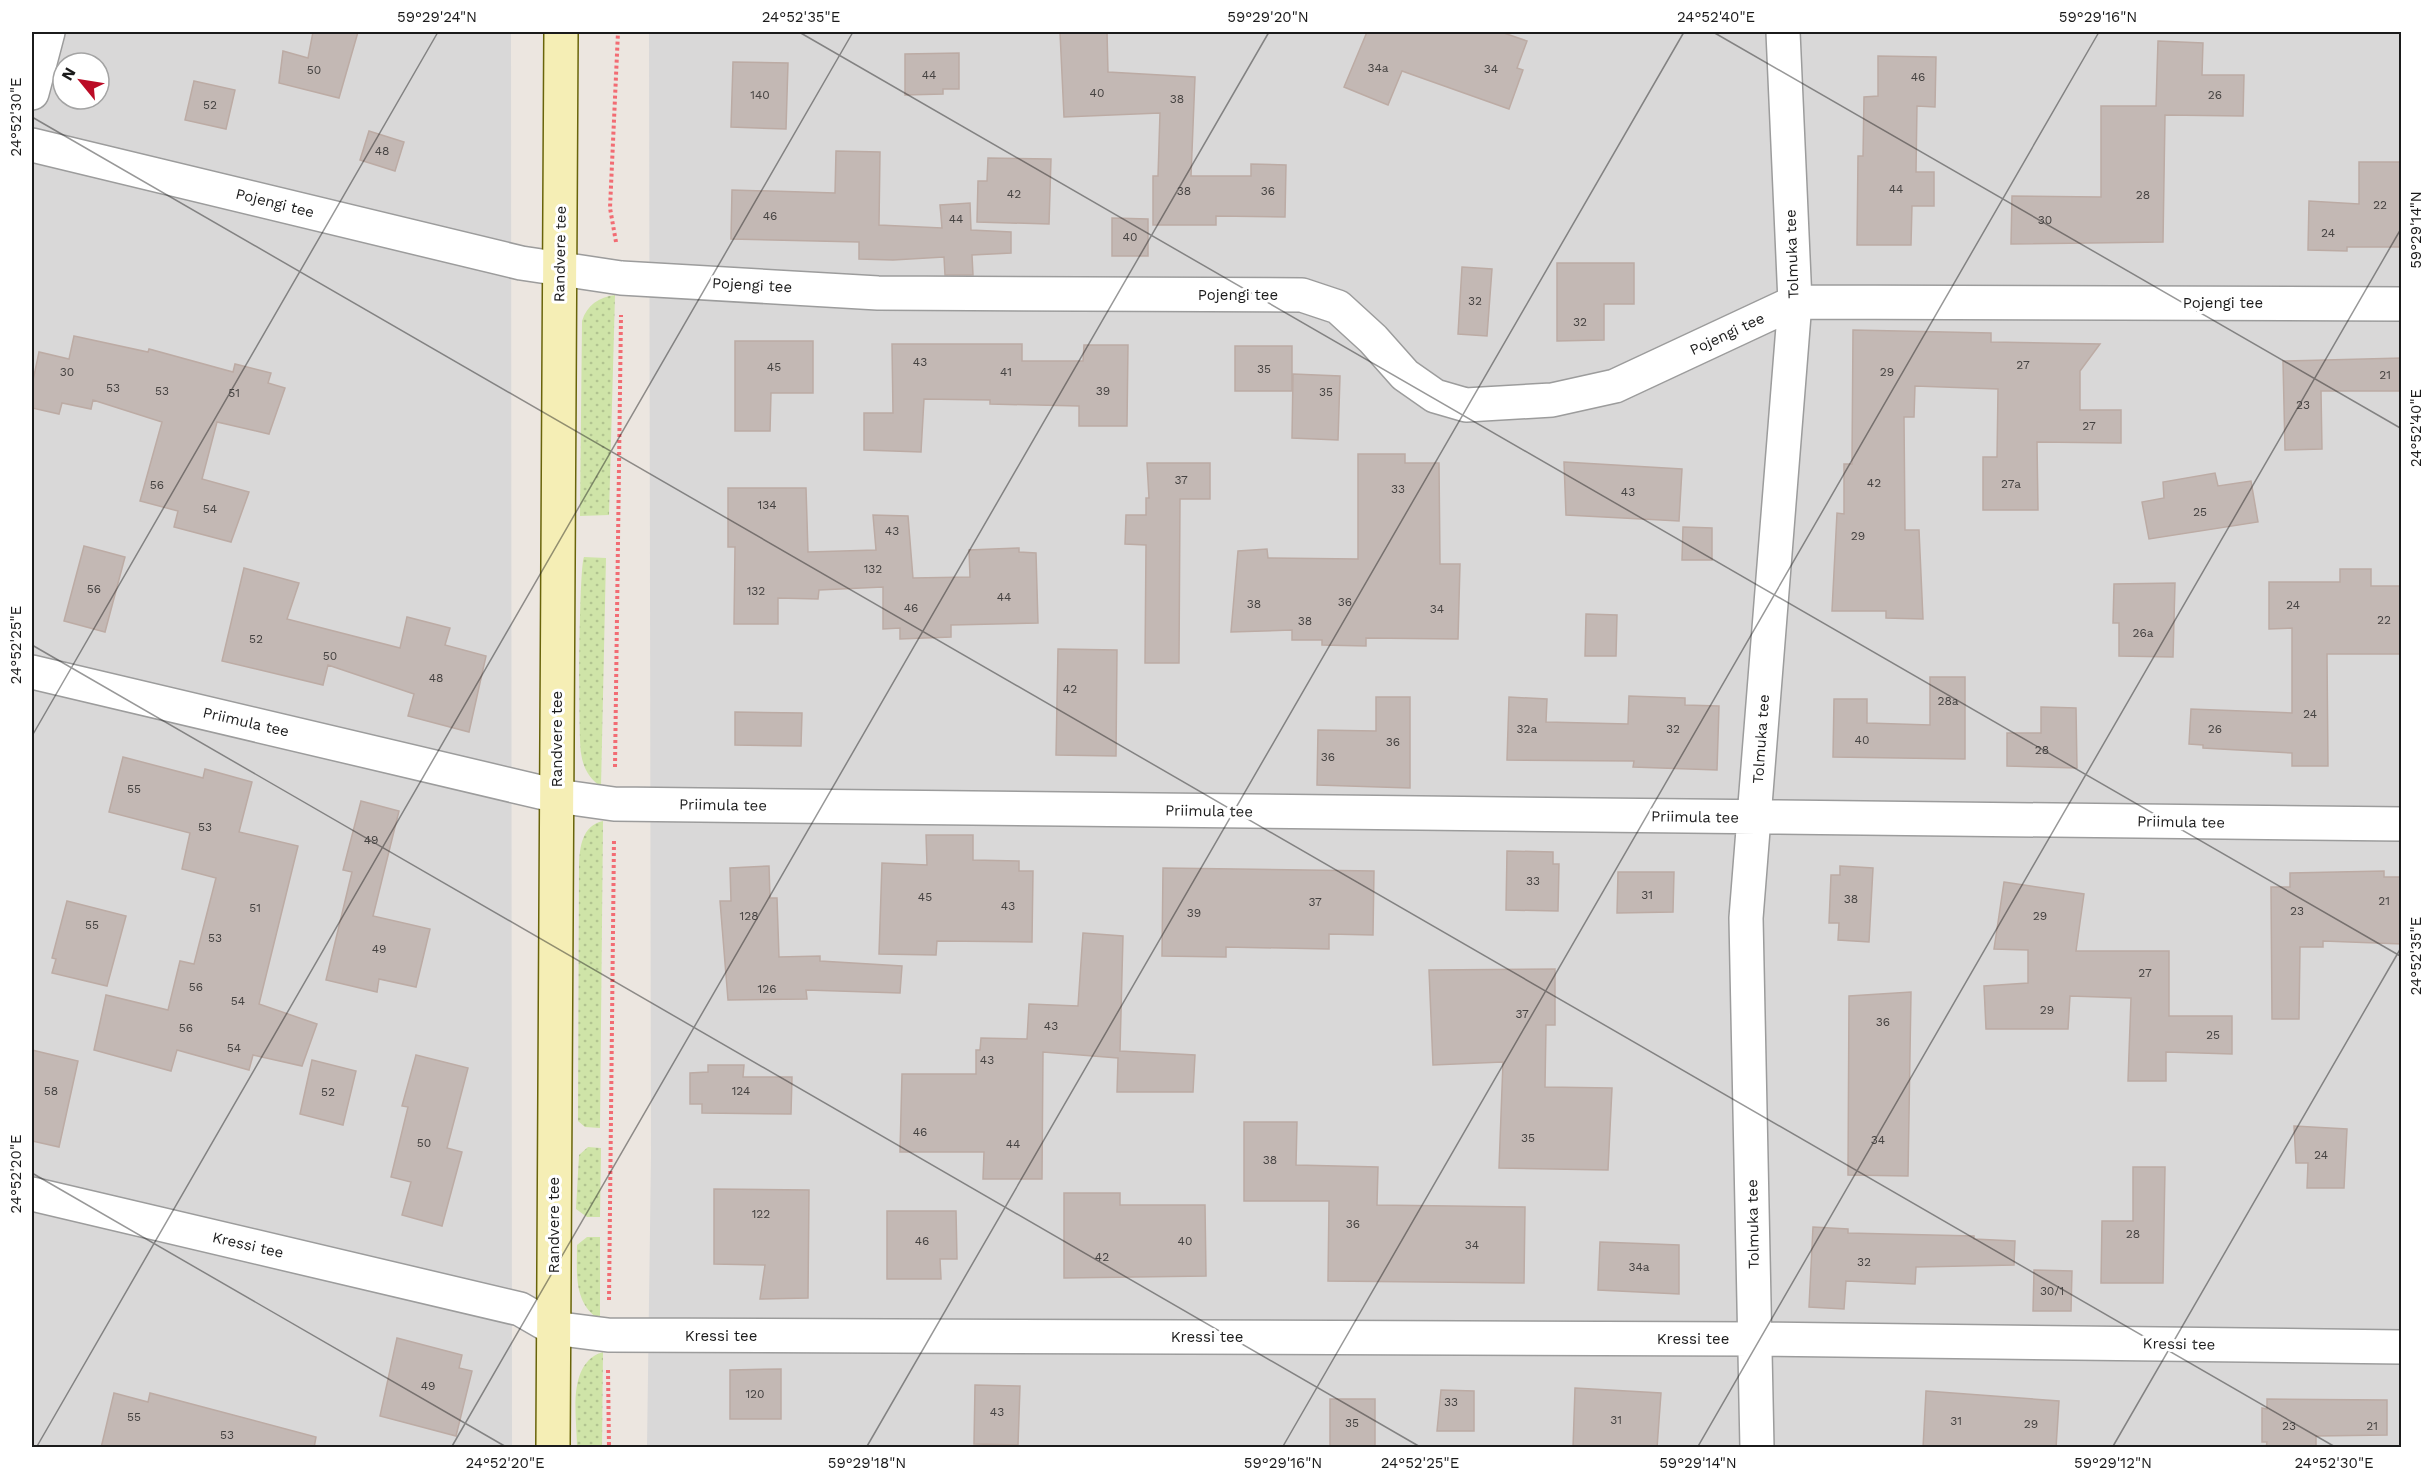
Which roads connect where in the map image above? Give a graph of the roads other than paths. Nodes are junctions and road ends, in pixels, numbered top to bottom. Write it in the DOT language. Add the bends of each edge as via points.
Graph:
graph roads {
  1 [pos="48,32"];
  2 [pos="561,32"];
  3 [pos="1784,32"];
  4 [pos="32,93"];
  5 [pos="32,145"];
  6 [pos="559,270"];
  7 [pos="1795,302"];
  8 [pos="2402,304"];
  9 [pos="32,672"];
  10 [pos="556,796"];
  11 [pos="1755,818"];
  12 [pos="2402,824"];
  13 [pos="32,1194"];
  14 [pos="553,1328"];
  15 [pos="1755,1339"];
  16 [pos="2402,1347"];
  17 [pos="553,1448"];
  18 [pos="1757,1448"];
  1 -- 4 [label="street"];
  2 -- 6 [label="main road, Randvere tee"];
  3 -- 7 [label="street, Tolmuka tee"];
  5 -- 6 [label="street, Pojengi tee"];
  6 -- 7 [label="street, Pojengi tee" via="621,278 878,293 1302,295 1338,308 1405,375 1435,396 1466,405 1552,400 1615,386"];
  6 -- 10 [label="main road, Randvere tee"];
  7 -- 8 [label="street, Pojengi tee"];
  7 -- 11 [label="street, Tolmuka tee"];
  9 -- 10 [label="street, Priimula tee"];
  10 -- 11 [label="street, Priimula tee" via="614,804"];
  10 -- 14 [label="main road, Randvere tee"];
  11 -- 12 [label="street, Priimula tee"];
  11 -- 15 [label="street, Tolmuka tee" via="1746,918"];
  13 -- 14 [label="street, Kressi tee" via="520,1309"];
  14 -- 15 [label="street, Kressi tee" via="608,1335"];
  14 -- 17 [label="main road, Randvere tee"];
  15 -- 16 [label="street, Kressi tee"];
  15 -- 18 [label="street, Tolmuka tee"];
}
